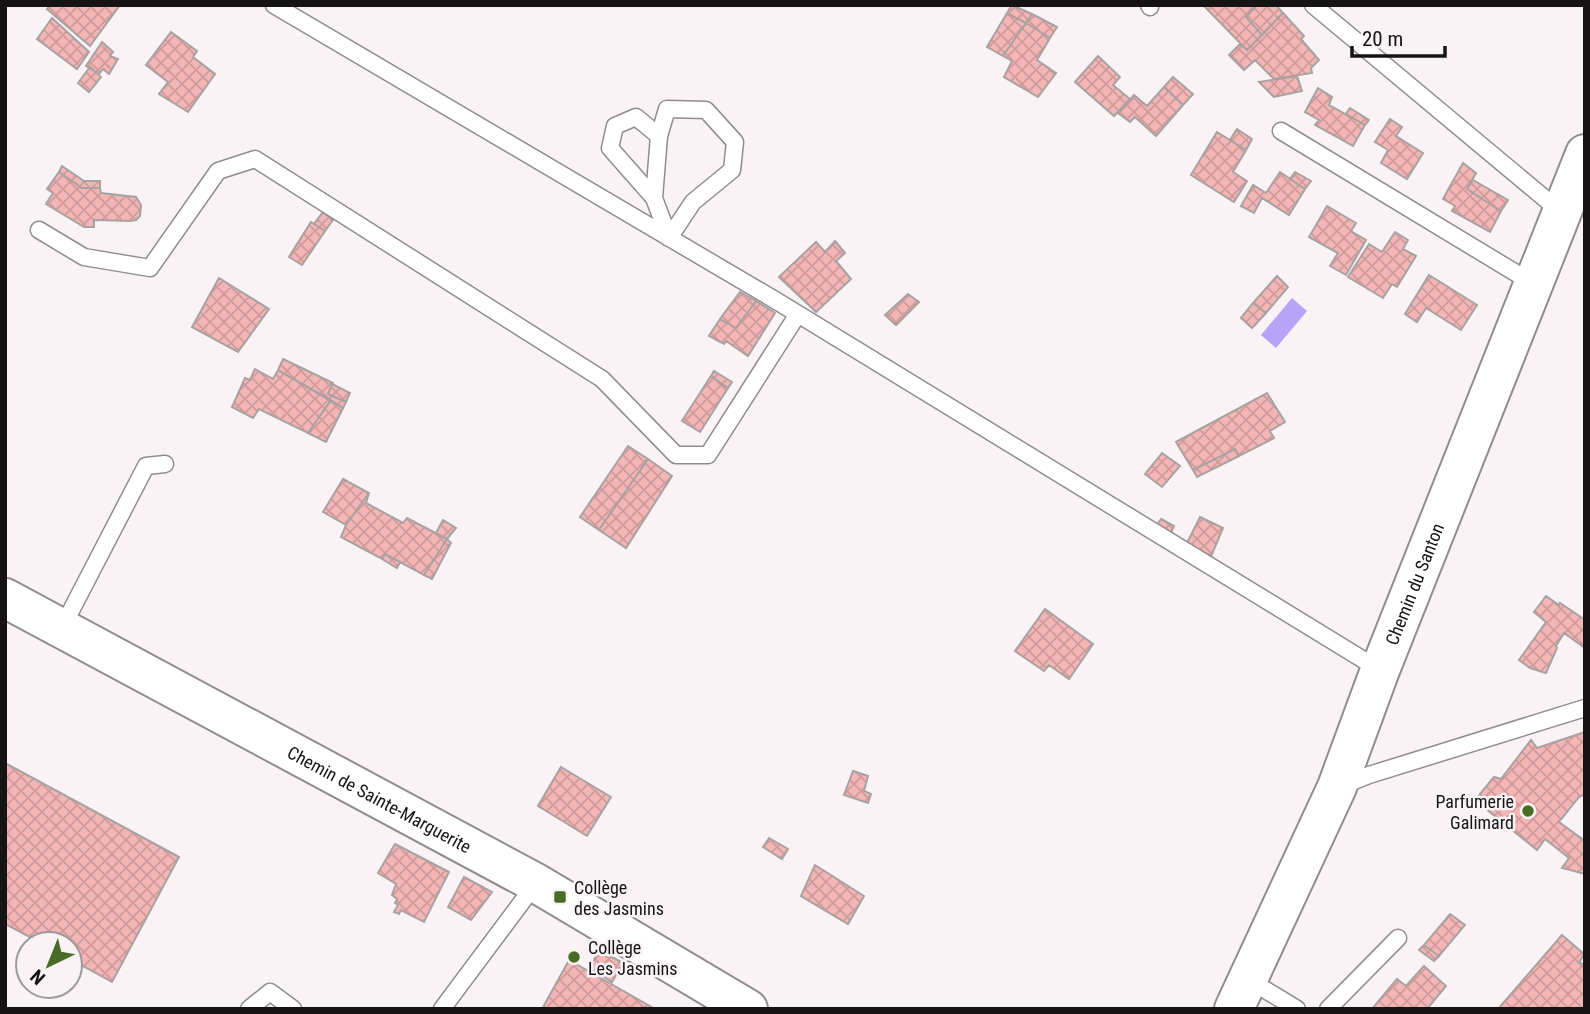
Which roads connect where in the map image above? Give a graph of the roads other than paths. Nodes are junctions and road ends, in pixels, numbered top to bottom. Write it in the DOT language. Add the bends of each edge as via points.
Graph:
graph roads {
  1 [pos="274,5"];
  2 [pos="1313,5"];
  3 [pos="1281,131"];
  4 [pos="659,136"];
  5 [pos="1585,154"];
  6 [pos="654,198"];
  7 [pos="1563,213"];
  8 [pos="39,230"];
  9 [pos="669,238"];
  10 [pos="1534,284"];
  11 [pos="798,314"];
  12 [pos="165,464"];
  13 [pos="5,598"];
  14 [pos="62,628"];
  15 [pos="1380,670"];
  16 [pos="1585,708"];
  17 [pos="1337,787"];
  18 [pos="536,883"];
  19 [pos="1398,938"];
  20 [pos="1242,994"];
  21 [pos="733,1005"];
  22 [pos="249,1009"];
  23 [pos="293,1009"];
  24 [pos="442,1009"];
  25 [pos="1297,1009"];
  26 [pos="1328,1009"];
  1 -- 9 [label="lane"];
  2 -- 7 [label="lane"];
  3 -- 10 [label="lane"];
  4 -- 6 [label="lane"];
  4 -- 6 [label="lane" via="636,117 615,126 610,148"];
  4 -- 9 [label="lane" via="667,109 706,110 736,142 732,170 693,202"];
  5 -- 7 [label="street, Chemin du Santon"];
  6 -- 9 [label="lane"];
  7 -- 10 [label="street, Chemin du Santon"];
  8 -- 11 [label="lane" via="84,257 150,268 218,171 255,159 602,379 676,455 708,455"];
  9 -- 11 [label="lane"];
  10 -- 15 [label="street, Chemin du Santon"];
  11 -- 15 [label="lane"];
  12 -- 14 [label="lane" via="146,466"];
  13 -- 14 [label="street, Chemin de Sainte-Marguerite"];
  14 -- 18 [label="street, Chemin de Sainte-Marguerite"];
  15 -- 17 [label="street, Chemin du Santon"];
  16 -- 17 [label="lane"];
  17 -- 20 [label="street, Chemin du Santon"];
  18 -- 21 [label="street, Chemin de Sainte-Marguerite"];
  18 -- 24 [label="lane"];
  19 -- 26 [label="lane"];
  20 -- 25 [label="lane"];
  22 -- 23 [label="lane" via="270,992"];
}
